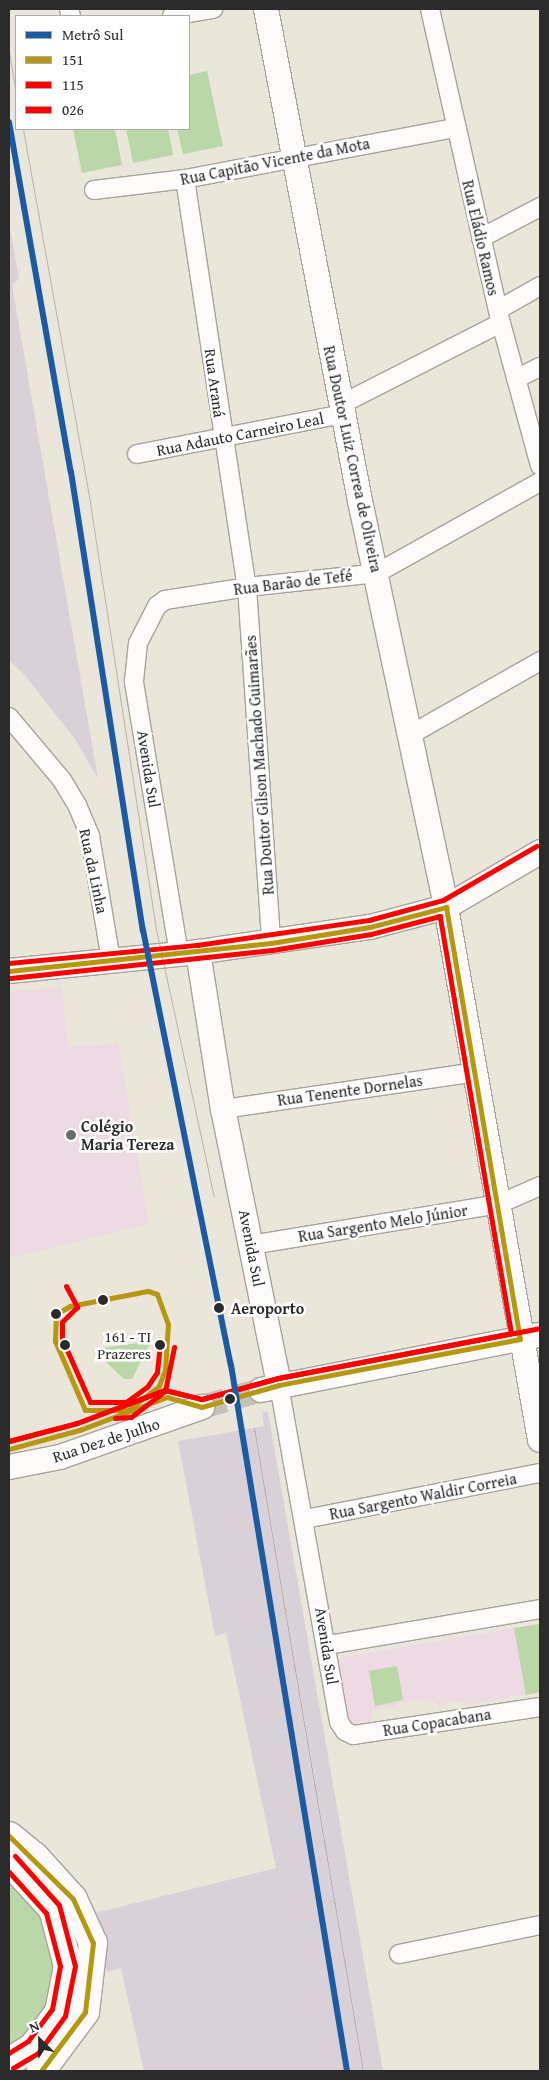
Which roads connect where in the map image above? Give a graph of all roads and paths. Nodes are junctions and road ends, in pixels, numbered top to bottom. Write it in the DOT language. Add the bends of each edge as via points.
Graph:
graph roads {
  1 [pos="213,9"];
  2 [pos="266,9"];
  3 [pos="430,9"];
  4 [pos="178,15"];
  5 [pos="455,128"];
  6 [pos="297,156"];
  7 [pos="185,179"];
  8 [pos="94,190"];
  9 [pos="540,207"];
  10 [pos="481,238"];
  11 [pos="540,286"];
  12 [pos="500,316"];
  13 [pos="540,367"];
  14 [pos="516,379"];
  15 [pos="342,409"];
  16 [pos="223,441"];
  17 [pos="137,454"];
  18 [pos="540,466"];
  19 [pos="540,482"];
  20 [pos="377,573"];
  21 [pos="247,587"];
  22 [pos="173,598"];
  23 [pos="540,661"];
  24 [pos="9,717"];
  25 [pos="410,735"];
  26 [pos="540,853"];
  27 [pos="446,908"];
  28 [pos="271,943"];
  29 [pos="189,953"];
  30 [pos="111,960"];
  31 [pos="9,971"];
  32 [pos="476,1072"];
  33 [pos="223,1109"];
  34 [pos="540,1186"];
  35 [pos="499,1204"];
  36 [pos="252,1245"];
  37 [pos="530,1337"];
  38 [pos="270,1388"];
  39 [pos="202,1407"];
  40 [pos="540,1440"];
  41 [pos="9,1468"];
  42 [pos="540,1472"];
  43 [pos="305,1520"];
  44 [pos="540,1609"];
  45 [pos="328,1645"];
  46 [pos="540,1707"];
  47 [pos="340,1722"];
  48 [pos="9,1836"];
  49 [pos="16,1868"];
  50 [pos="540,1925"];
  51 [pos="398,1954"];
  52 [pos="9,2062"];
  53 [pos="41,2071"];
  1 -- 4 [label="street"];
  2 -- 6 [label="street, Rua Doutor Luiz Correa de Oliveira"];
  3 -- 5 [label="street, Rua Eládio Ramos"];
  5 -- 6 [label="street, Rua Capitão Vicente da Mota"];
  5 -- 10 [label="street, Rua Eládio Ramos"];
  6 -- 7 [label="street, Rua Capitão Vicente da Mota"];
  6 -- 15 [label="street, Rua Doutor Luiz Correa de Oliveira"];
  7 -- 8 [label="street, Rua Capitão Vicente da Mota"];
  7 -- 16 [label="street, Rua Araná"];
  9 -- 10 [label="street"];
  10 -- 12 [label="street, Rua Eládio Ramos"];
  11 -- 12 [label="street, Rua Adauto Carneiro Leal"];
  12 -- 14 [label="street, Rua Eládio Ramos"];
  12 -- 15 [label="street, Rua Adauto Carneiro Leal"];
  13 -- 14 [label="street"];
  14 -- 18 [label="street, Rua Eládio Ramos"];
  15 -- 16 [label="street, Rua Adauto Carneiro Leal"];
  15 -- 20 [label="street, Rua Doutor Luiz Correa de Oliveira"];
  16 -- 17 [label="street, Rua Adauto Carneiro Leal"];
  16 -- 21 [label="street, Rua Araná"];
  19 -- 20 [label="street, Rua Barão de Tefé"];
  20 -- 21 [label="street, Rua Barão de Tefé"];
  20 -- 25 [label="street, Rua Doutor Luiz Correa de Oliveira"];
  21 -- 22 [label="street, Rua Barão de Tefé"];
  21 -- 28 [label="street, Rua Doutor Gilson Machado Guimarães"];
  22 -- 29 [label="street, Avenida Sul" via="158,606 138,643 134,661"];
  23 -- 25 [label="street"];
  24 -- 30 [label="street, Rua da Linha" via="62,780 77,805 90,836"];
  25 -- 27 [label="street, Rua Doutor Luiz Correa de Oliveira"];
  26 -- 27 [label="street"];
  27 -- 28 [label="street" via="370,927"];
  27 -- 32 [label="street, Rua Doutor Luiz Correa de Oliveira"];
  28 -- 29 [label="street"];
  29 -- 30 [label="street"];
  29 -- 33 [label="street, Avenida Sul"];
  30 -- 31 [label="street"];
  32 -- 33 [label="street, Rua Tenente Dornelas"];
  32 -- 35 [label="street, Rua Doutor Luiz Correa de Oliveira"];
  33 -- 36 [label="street, Avenida Sul"];
  34 -- 35 [label="street, Rua Sargento Melo Júnior"];
  35 -- 36 [label="street, Rua Sargento Melo Júnior"];
  35 -- 37 [label="street, Rua Doutor Luiz Correa de Oliveira"];
  36 -- 38 [label="street, Avenida Sul"];
  37 -- 38 [label="street"];
  37 -- 40 [label="street, Rua Doutor Luiz Correa de Oliveira"];
  38 -- 43 [label="street, Avenida Sul"];
  39 -- 41 [label="street, Rua Dez de Julho" via="60,1457"];
  42 -- 43 [label="street, Rua Sargento Waldir Correia"];
  43 -- 45 [label="street, Avenida Sul"];
  44 -- 45 [label="street"];
  45 -- 47 [label="street, Avenida Sul"];
  46 -- 47 [label="street, Rua Copacabana" via="353,1735"];
  48 -- 53 [label="highway" via="34,1856 72,1898 86,1919 93,1943 84,2012"];
  49 -- 52 [label="highway" via="53,1909 66,1948 68,1984 59,2012 46,2030 33,2047"];
  50 -- 51 [label="street"];
}
